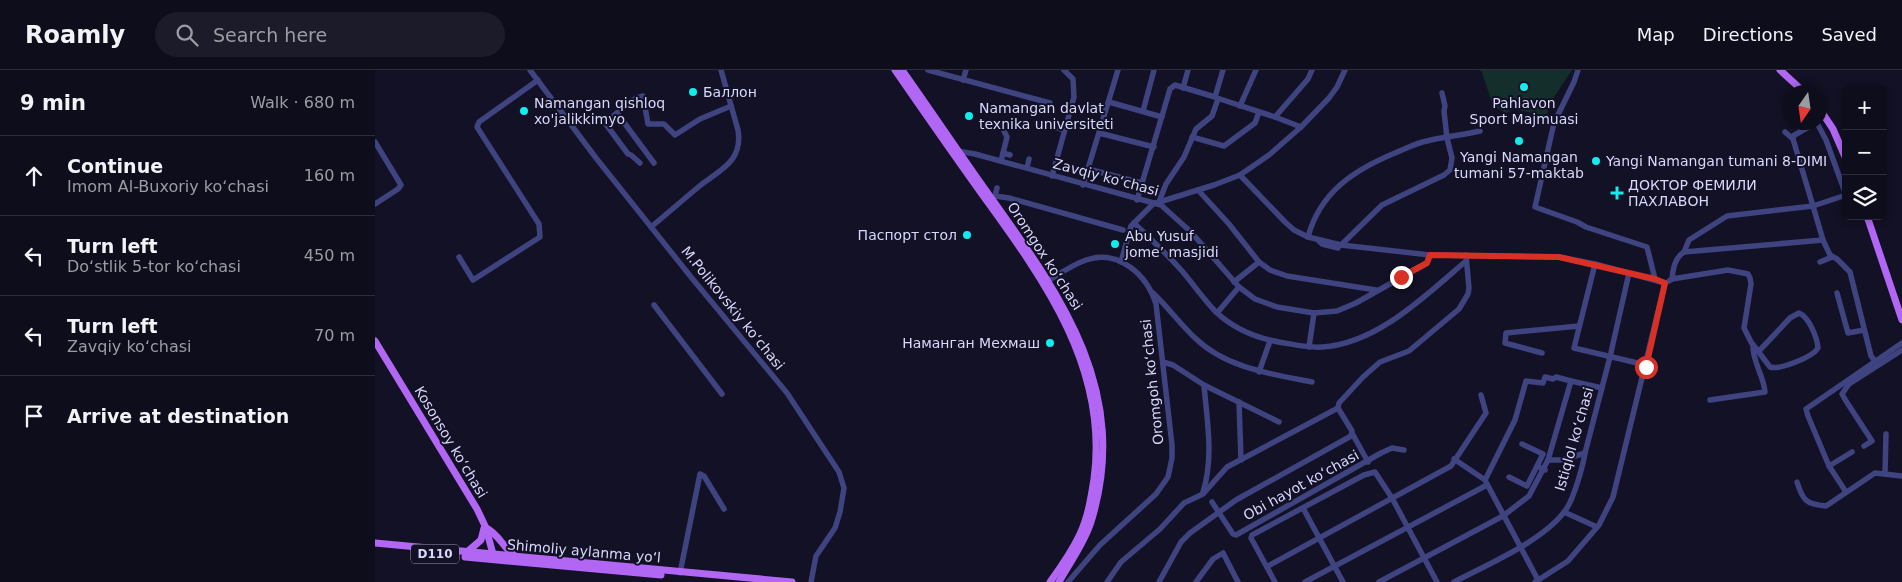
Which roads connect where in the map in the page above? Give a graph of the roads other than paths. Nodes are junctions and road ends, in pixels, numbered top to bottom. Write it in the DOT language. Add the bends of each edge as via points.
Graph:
graph roads {
  1 [pos="530,70"];
  2 [pos="721,70"];
  3 [pos="895,70"];
  4 [pos="902,70"];
  5 [pos="928,70"];
  6 [pos="966,70"];
  7 [pos="1064,70"];
  8 [pos="1118,70"];
  9 [pos="1154,70"];
  10 [pos="1188,70"];
  11 [pos="1223,70"];
  12 [pos="1256,70"];
  13 [pos="1312,70"];
  14 [pos="1345,70"];
  15 [pos="1578,70"];
  16 [pos="1780,70"];
  17 [pos="538,80"];
  18 [pos="963,80"];
  19 [pos="1796,85"];
  20 [pos="1183,88"];
  21 [pos="1442,93"];
  22 [pos="1216,98"];
  23 [pos="1109,102"];
  24 [pos="1051,103"];
  25 [pos="731,106"];
  26 [pos="1240,106"];
  27 [pos="1143,112"];
  28 [pos="1259,112"];
  29 [pos="617,113"];
  30 [pos="1162,117"];
  31 [pos="1275,117"];
  32 [pos="1827,120"];
  33 [pos="1000,123"];
  34 [pos="1040,124"];
  35 [pos="1301,128"];
  36 [pos="1065,130"];
  37 [pos="1804,130"];
  38 [pos="1821,130"];
  39 [pos="1480,131"];
  40 [pos="1785,132"];
  41 [pos="1099,133"];
  42 [pos="1192,137"];
  43 [pos="1447,138"];
  44 [pos="1793,139"];
  45 [pos="375,142"];
  46 [pos="1154,147"];
  47 [pos="1842,150"];
  48 [pos="956,152"];
  49 [pos="1003,153"];
  50 [pos="1010,155"];
  51 [pos="1029,159"];
  52 [pos="1001,161"];
  53 [pos="654,163"];
  54 [pos="640,164"];
  55 [pos="1027,168"];
  56 [pos="1088,169"];
  57 [pos="1240,175"];
  58 [pos="1052,176"];
  59 [pos="1143,183"];
  60 [pos="1083,185"];
  61 [pos="997,188"];
  62 [pos="1198,190"];
  63 [pos="991,198"];
  64 [pos="1137,200"];
  65 [pos="1156,203"];
  66 [pos="375,204"];
  67 [pos="1813,206"];
  68 [pos="1868,220"];
  69 [pos="1134,223"];
  70 [pos="651,227"];
  71 [pos="1123,230"];
  72 [pos="1308,237"];
  73 [pos="1318,239"];
  74 [pos="1823,240"];
  75 [pos="1341,245"];
  76 [pos="1684,252"];
  77 [pos="1380,254"];
  78 [pos="1430,255"];
  79 [pos="459,257"];
  80 [pos="1832,257"];
  81 [pos="1466,258"];
  82 [pos="1121,262"];
  83 [pos="1259,262"];
  84 [pos="1819,262"];
  85 [pos="1595,264"];
  86 [pos="1629,272"];
  87 [pos="1655,279"];
  88 [pos="1672,279"];
  89 [pos="1049,280"];
  90 [pos="1665,283"];
  91 [pos="1237,285"];
  92 [pos="1376,290"];
  93 [pos="1152,291"];
  94 [pos="1837,293"];
  95 [pos="654,305"];
  96 [pos="1900,310"];
  97 [pos="1217,313"];
  98 [pos="1314,313"];
  99 [pos="1902,320"];
  100 [pos="1579,326"];
  101 [pos="1863,330"];
  102 [pos="1270,340"];
  103 [pos="375,342"];
  104 [pos="1902,343"];
  105 [pos="1753,345"];
  106 [pos="1309,347"];
  107 [pos="1759,350"];
  108 [pos="1902,350"];
  109 [pos="1542,353"];
  110 [pos="1610,357"];
  111 [pos="1875,361"];
  112 [pos="1163,362"];
  113 [pos="1646,365"];
  114 [pos="1259,372"];
  115 [pos="1571,381"];
  116 [pos="1312,382"];
  117 [pos="1204,385"];
  118 [pos="1602,388"];
  119 [pos="721,394"];
  120 [pos="1481,395"];
  121 [pos="1709,400"];
  122 [pos="1239,402"];
  123 [pos="1338,408"];
  124 [pos="1279,422"];
  125 [pos="1351,431"];
  126 [pos="1886,434"];
  127 [pos="1522,444"];
  128 [pos="1864,446"];
  129 [pos="1404,450"];
  130 [pos="1852,452"];
  131 [pos="1585,453"];
  132 [pos="1454,459"];
  133 [pos="1241,460"];
  134 [pos="1548,460"];
  135 [pos="1368,462"];
  136 [pos="1537,466"];
  137 [pos="1829,466"];
  138 [pos="1545,470"];
  139 [pos="1885,473"];
  140 [pos="1902,476"];
  141 [pos="1509,477"];
  142 [pos="1486,482"];
  143 [pos="1797,482"];
  144 [pos="1846,492"];
  145 [pos="1203,494"];
  146 [pos="1392,498"];
  147 [pos="1212,502"];
  148 [pos="1303,508"];
  149 [pos="724,509"];
  150 [pos="1564,512"];
  151 [pos="1219,513"];
  152 [pos="1503,516"];
  153 [pos="485,526"];
  154 [pos="1408,528"];
  155 [pos="1597,528"];
  156 [pos="1319,537"];
  157 [pos="375,543"];
  158 [pos="375,547"];
  159 [pos="1520,548"];
  160 [pos="467,552"];
  161 [pos="515,557"];
  162 [pos="494,558"];
  163 [pos="1424,558"];
  164 [pos="1067,564"];
  165 [pos="1268,566"];
  166 [pos="1335,566"];
  167 [pos="621,569"];
  168 [pos="680,573"];
  169 [pos="1537,581"];
  170 [pos="733,582"];
  171 [pos="791,582"];
  172 [pos="811,582"];
  173 [pos="1049,582"];
  174 [pos="1059,582"];
  175 [pos="1068,582"];
  176 [pos="1107,582"];
  177 [pos="1159,582"];
  178 [pos="1196,582"];
  179 [pos="1239,582"];
  180 [pos="1275,582"];
  181 [pos="1305,582"];
  182 [pos="1343,582"];
  183 [pos="1379,582"];
  184 [pos="1437,582"];
  185 [pos="1454,582"];
  1 -- 17 [label="street, M.Polikovskiy koʻchasi"];
  2 -- 25 [label="street"];
  3 -- 48 [label="main road, Oromgox ko‘chasi"];
  4 -- 48 [label="main road, Oromgox ko‘chasi"];
  5 -- 18 [label="street"];
  6 -- 18 [label="street"];
  7 -- 36 [label="street" via="1073,79 1074,97"];
  8 -- 23 [label="street"];
  9 -- 27 [label="street"];
  10 -- 20 [label="street"];
  11 -- 22 [label="street"];
  12 -- 26 [label="street"];
  13 -- 31 [label="street"];
  14 -- 35 [label="street" via="1333,93"];
  15 -- 87 [label="street" via="1554,123 1535,207 1647,247"];
  16 -- 19 [label="main road"];
  17 -- 70 [label="street, M.Polikovskiy koʻchasi"];
  17 -- 79 [label="street" via="479,122 477,127 539,224 540,237 473,280"];
  18 -- 24 [label="street"];
  20 -- 22 [label="street"];
  20 -- 30 [label="street" via="1175,86 1170,89"];
  21 -- 43 [label="street"];
  22 -- 26 [label="street"];
  22 -- 42 [label="street" via="1212,116 1198,126"];
  23 -- 27 [label="street"];
  23 -- 41 [label="street"];
  25 -- 29 [label="street" via="700,119 675,135 664,124 648,124 643,96"];
  25 -- 70 [label="street" via="739,137 736,152 727,167"];
  26 -- 28 [label="street"];
  27 -- 30 [label="street"];
  28 -- 31 [label="street"];
  28 -- 42 [label="street" via="1255,124 1224,146"];
  29 -- 53 [label="street"];
  29 -- 54 [label="street" via="605,124"];
  30 -- 46 [label="street"];
  31 -- 35 [label="street"];
  32 -- 47 [label="main road"];
  33 -- 49 [label="street" via="1007,135"];
  34 -- 36 [label="street"];
  35 -- 57 [label="street"];
  36 -- 58 [label="street"];
  37 -- 44 [label="street"];
  38 -- 67 [label="street" via="1846,195"];
  39 -- 43 [label="street"];
  40 -- 44 [label="street"];
  41 -- 46 [label="street"];
  41 -- 56 [label="street"];
  42 -- 65 [label="street" via="1184,157"];
  43 -- 72 [label="street" via="1426,141 1356,171 1324,201 1311,224"];
  43 -- 75 [label="street" via="1452,158 1450,170 1382,205"];
  44 -- 67 [label="street"];
  45 -- 66 [label="street" via="401,185"];
  46 -- 59 [label="street"];
  48 -- 52 [label="street, Zavqiy koʻchasi"];
  48 -- 63 [label="main road, Oromgox ko‘chasi"];
  49 -- 50 [label="street"];
  49 -- 52 [label="street"];
  51 -- 55 [label="street"];
  52 -- 55 [label="street, Zavqiy koʻchasi"];
  55 -- 58 [label="street, Zavqiy koʻchasi"];
  56 -- 59 [label="street"];
  56 -- 60 [label="street"];
  57 -- 62 [label="street"];
  57 -- 72 [label="street" via="1285,222"];
  58 -- 60 [label="street, Zavqiy koʻchasi"];
  59 -- 64 [label="street"];
  60 -- 64 [label="street, Zavqiy koʻchasi"];
  61 -- 63 [label="street"];
  62 -- 65 [label="street"];
  62 -- 83 [label="street"];
  63 -- 71 [label="street" via="1009,198"];
  63 -- 89 [label="main road, Oromgox ko‘chasi"];
  63 -- 164 [label="main road, Oromgox ko‘chasi" via="1058,309 1076,346 1089,387 1097,440 1092,490 1085,520"];
  64 -- 65 [label="street, Zavqiy koʻchasi"];
  65 -- 69 [label="street"];
  65 -- 91 [label="street, Zavqiy koʻchasi" via="1175,216"];
  67 -- 74 [label="street"];
  67 -- 76 [label="street" via="1727,216 1689,240"];
  68 -- 96 [label="main road"];
  69 -- 82 [label="street"];
  69 -- 97 [label="street" via="1172,260"];
  70 -- 172 [label="street, M.Polikovskiy koʻchasi" via="787,393 839,472 844,488 840,512 835,528 816,556"];
  72 -- 73 [label="street"];
  73 -- 75 [label="street"];
  73 -- 77 [label="street" via="1324,245"];
  74 -- 76 [label="street"];
  74 -- 80 [label="street"];
  75 -- 78 [label="street"];
  76 -- 88 [label="street" via="1677,259"];
  78 -- 81 [label="street"];
  78 -- 92 [label="street, Zavqiy koʻchasi" via="1427,263"];
  80 -- 84 [label="street"];
  80 -- 101 [label="street" via="1850,272"];
  81 -- 85 [label="street" via="1559,257"];
  81 -- 106 [label="street" via="1405,312 1379,329 1345,343"];
  81 -- 123 [label="street" via="1469,288 1459,308 1409,351 1380,362 1339,403"];
  82 -- 89 [label="street, Oromgoh koʻchasi" via="1100,258 1088,260"];
  82 -- 93 [label="street, Oromgoh koʻchasi" via="1132,267"];
  83 -- 91 [label="street"];
  83 -- 92 [label="street" via="1277,274"];
  85 -- 86 [label="street"];
  85 -- 100 [label="street"];
  86 -- 87 [label="street"];
  86 -- 110 [label="street, Istiqlol ko‘chasi"];
  87 -- 90 [label="street"];
  88 -- 90 [label="street"];
  88 -- 105 [label="street" via="1728,270 1748,274 1751,284 1744,328"];
  89 -- 164 [label="main road, Oromgox ko‘chasi" via="1069,315 1087,358 1102,428 1101,474 1094,511 1083,539"];
  90 -- 113 [label="street"];
  91 -- 97 [label="street"];
  91 -- 98 [label="street, Zavqiy koʻchasi" via="1263,303"];
  92 -- 98 [label="street, Zavqiy koʻchasi" via="1337,311"];
  93 -- 112 [label="street, Oromgoh koʻchasi"];
  93 -- 114 [label="street" via="1204,346"];
  94 -- 101 [label="street" via="1848,333"];
  95 -- 119 [label="street"];
  96 -- 99 [label="main road"];
  97 -- 102 [label="street" via="1243,331"];
  98 -- 106 [label="street"];
  100 -- 109 [label="street" via="1506,333 1505,343"];
  100 -- 110 [label="street" via="1573,348"];
  101 -- 111 [label="street"];
  102 -- 106 [label="street"];
  102 -- 114 [label="street"];
  103 -- 153 [label="main road, Kosonsoy koʻchasi"];
  104 -- 111 [label="street"];
  105 -- 107 [label="street"];
  105 -- 121 [label="street" via="1765,392"];
  107 -- 107 [label="street" via="1770,367 1775,368 1813,353 1818,342 1807,318 1799,313"];
  108 -- 128 [label="street" via="1843,390 1842,394 1872,441"];
  110 -- 113 [label="street"];
  110 -- 118 [label="street, Istiqlol ko‘chasi"];
  111 -- 137 [label="street" via="1806,409"];
  112 -- 117 [label="street"];
  112 -- 175 [label="street, Oromgoh koʻchasi" via="1172,445 1168,477 1156,494 1100,545"];
  113 -- 155 [label="street" via="1613,497"];
  114 -- 116 [label="street"];
  115 -- 118 [label="street"];
  115 -- 134 [label="street"];
  115 -- 142 [label="street" via="1545,377 1539,384 1526,381 1515,420"];
  117 -- 122 [label="street"];
  117 -- 145 [label="street" via="1209,451"];
  118 -- 131 [label="street, Istiqlol ko‘chasi"];
  120 -- 132 [label="street" via="1486,413"];
  122 -- 124 [label="street"];
  122 -- 133 [label="street"];
  123 -- 125 [label="street"];
  123 -- 133 [label="street"];
  125 -- 135 [label="street"];
  125 -- 151 [label="street, Obi hayot koʻchasi" via="1351,436"];
  126 -- 139 [label="street"];
  127 -- 136 [label="street" via="1543,454"];
  129 -- 135 [label="street, Obi hayot koʻchasi" via="1392,448"];
  130 -- 137 [label="street"];
  131 -- 134 [label="street" via="1562,460"];
  131 -- 150 [label="street, Istiqlol ko‘chasi"];
  132 -- 142 [label="street"];
  132 -- 146 [label="street" via="1451,466"];
  133 -- 145 [label="street" via="1222,471"];
  134 -- 138 [label="street"];
  135 -- 151 [label="street, Obi hayot koʻchasi" via="1236,535"];
  136 -- 138 [label="street"];
  136 -- 141 [label="street" via="1527,486"];
  137 -- 144 [label="street"];
  138 -- 152 [label="street" via="1529,496"];
  139 -- 140 [label="street"];
  139 -- 144 [label="street" via="1875,473"];
  142 -- 152 [label="street"];
  142 -- 154 [label="street"];
  143 -- 144 [label="street" via="1802,497 1815,505 1827,506"];
  145 -- 176 [label="street" via="1184,503 1160,529 1121,562"];
  146 -- 148 [label="street" via="1372,472"];
  146 -- 154 [label="street"];
  146 -- 156 [label="street"];
  147 -- 151 [label="street, Obi hayot koʻchasi"];
  148 -- 156 [label="street"];
  148 -- 165 [label="street" via="1252,535"];
  149 -- 168 [label="street" via="700,474"];
  150 -- 155 [label="street"];
  150 -- 159 [label="street, Istiqlol ko‘chasi"];
  151 -- 177 [label="street, Obi hayot koʻchasi" via="1185,537"];
  152 -- 159 [label="street"];
  152 -- 163 [label="street"];
  153 -- 160 [label="main road" via="481,540"];
  153 -- 161 [label="main road"];
  153 -- 162 [label="main road, Kosonsoy koʻchasi"];
  154 -- 163 [label="street"];
  154 -- 166 [label="street"];
  155 -- 169 [label="street" via="1568,561"];
  156 -- 165 [label="street"];
  156 -- 166 [label="street"];
  157 -- 160 [label="main road, Shimoliy aylanma yoʻl / D110"];
  158 -- 162 [label="main road, Shimoliy aylanma yoʻl / D110"];
  159 -- 169 [label="street"];
  159 -- 185 [label="street, Istiqlol ko‘chasi"];
  160 -- 162 [label="main road, Shimoliy aylanma yoʻl / D110"];
  161 -- 162 [label="main road, Shimoliy aylanma yoʻl / D110"];
  161 -- 167 [label="main road, Shimoliy aylanma yoʻl / D110"];
  162 -- 167 [label="main road, Shimoliy aylanma yoʻl / D110"];
  163 -- 183 [label="street"];
  163 -- 184 [label="street"];
  164 -- 173 [label="main road"];
  164 -- 174 [label="main road"];
  165 -- 180 [label="street"];
  166 -- 181 [label="street"];
  166 -- 182 [label="street"];
  167 -- 168 [label="main road, Shimoliy aylanma yoʻl / D110"];
  167 -- 170 [label="main road, Shimoliy aylanma yoʻl / D110"];
  168 -- 171 [label="main road, Shimoliy aylanma yoʻl / D110"];
  178 -- 179 [label="street" via="1213,559 1223,553"];
}
